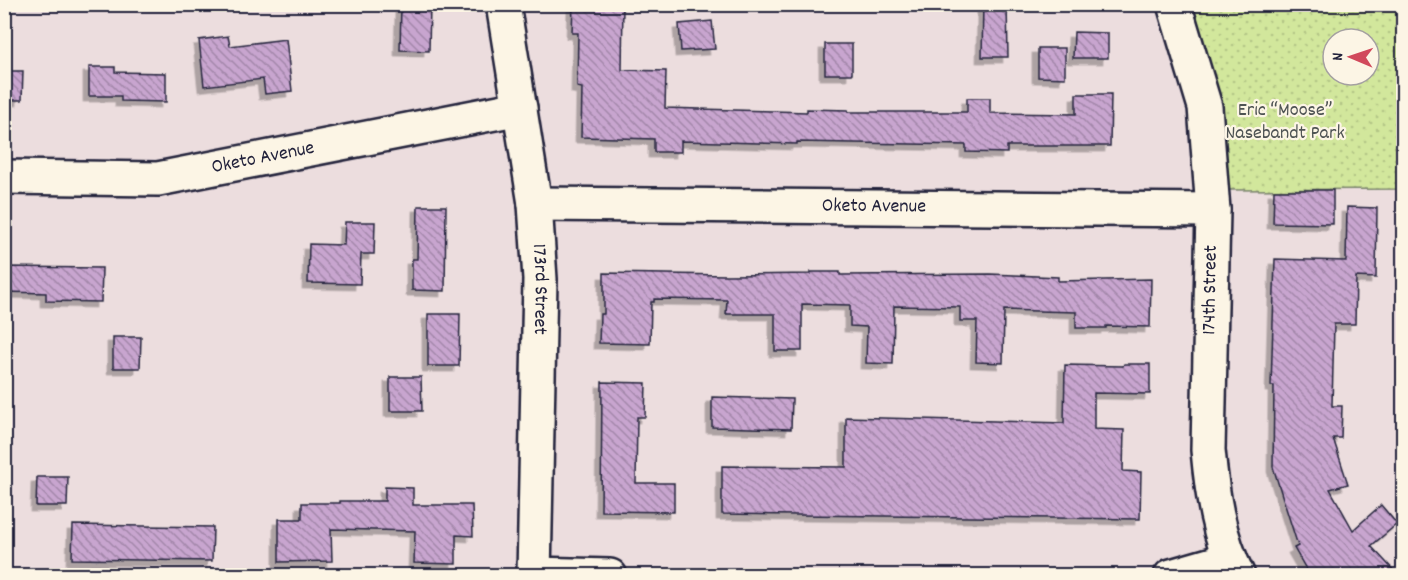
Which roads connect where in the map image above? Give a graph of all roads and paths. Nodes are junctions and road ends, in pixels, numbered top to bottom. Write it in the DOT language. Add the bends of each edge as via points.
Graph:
graph roads {
  1 [pos="503,4"];
  2 [pos="1174,4"];
  3 [pos="520,108"];
  4 [pos="4,177"];
  5 [pos="535,204"];
  6 [pos="1213,210"];
  7 [pos="1234,567"];
  8 [pos="534,575"];
  9 [pos="610,576"];
  10 [pos="1171,576"];
  1 -- 3 [label="street, 173rd Street"];
  2 -- 6 [label="street, 174th Street" via="1205,107"];
  3 -- 4 [label="street, Oketo Avenue" via="158,179"];
  3 -- 5 [label="street, 173rd Street"];
  5 -- 6 [label="street, Oketo Avenue"];
  5 -- 8 [label="street, 173rd Street" via="540,279"];
  6 -- 7 [label="street, 174th Street" via="1208,450 1218,520"];
  7 -- 10 [label="street"];
  8 -- 9 [label="street"];
}
